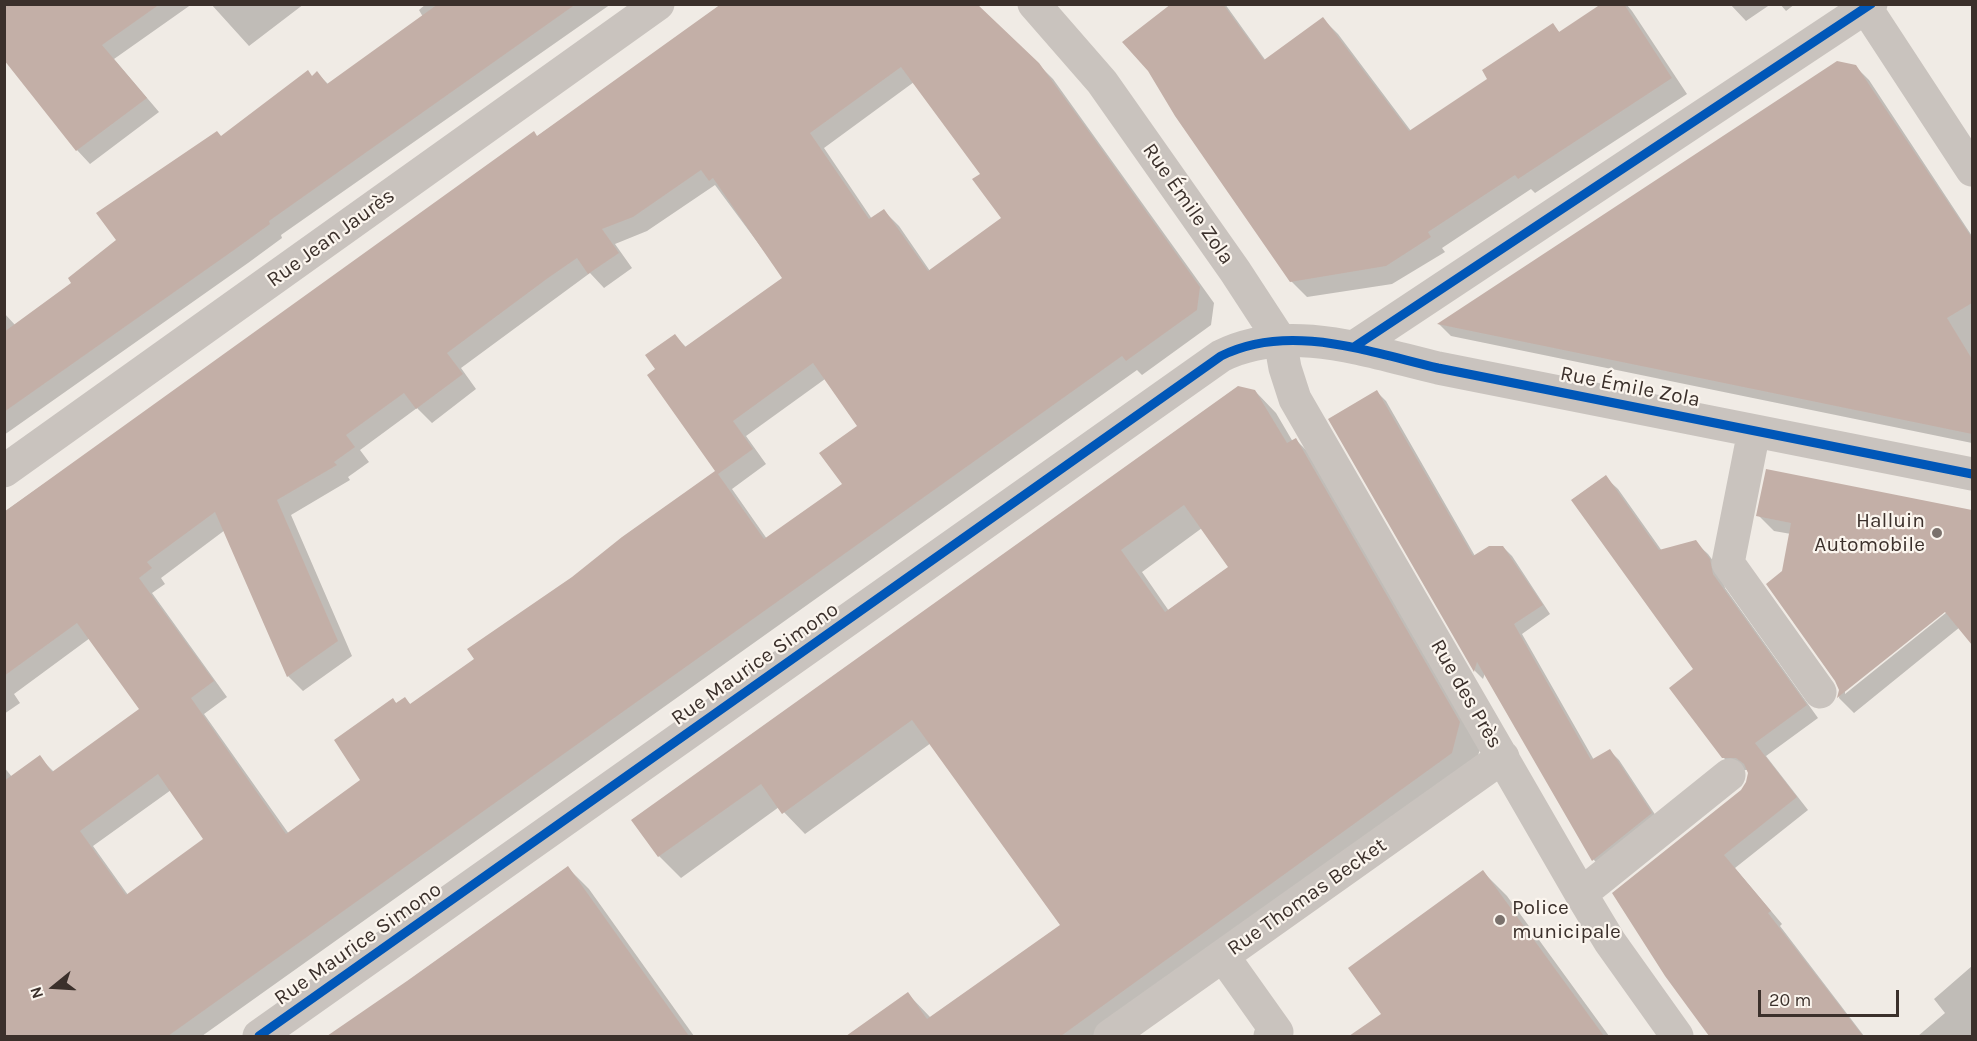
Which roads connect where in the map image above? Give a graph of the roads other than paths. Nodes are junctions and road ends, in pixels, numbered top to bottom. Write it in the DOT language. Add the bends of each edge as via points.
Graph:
graph roads {
  1 [pos="658,4"];
  2 [pos="1034,4"];
  3 [pos="1868,6"];
  4 [pos="1972,170"];
  5 [pos="1280,340"];
  6 [pos="1354,347"];
  7 [pos="1754,430"];
  8 [pos="4,471"];
  9 [pos="1972,474"];
  10 [pos="1820,692"];
  11 [pos="1503,757"];
  12 [pos="1729,775"];
  13 [pos="1581,894"];
  14 [pos="1223,956"];
  15 [pos="259,1036"];
  16 [pos="1110,1036"];
  17 [pos="1270,1036"];
  18 [pos="1677,1036"];
  1 -- 8 [label="street, Rue Jean Jaurès"];
  2 -- 5 [label="street, Rue Émile Zola" via="1102,82"];
  3 -- 4 [label="street"];
  3 -- 6 [label="street"];
  5 -- 6 [label="street, Rue Émile Zola"];
  5 -- 11 [label="street, Rue des Près" via="1295,399"];
  5 -- 15 [label="street, Rue Maurice Simono" via="1245,346 1221,356"];
  6 -- 7 [label="street, Rue Émile Zola" via="1438,368"];
  7 -- 9 [label="street, Rue Émile Zola"];
  7 -- 10 [label="street" via="1728,563"];
  11 -- 13 [label="street, Rue des Près"];
  11 -- 14 [label="street, Rue Thomas Becket"];
  12 -- 13 [label="street"];
  13 -- 18 [label="street, Rue des Près"];
  14 -- 16 [label="street, Rue Thomas Becket"];
  14 -- 17 [label="street" via="1277,1032"];
}
